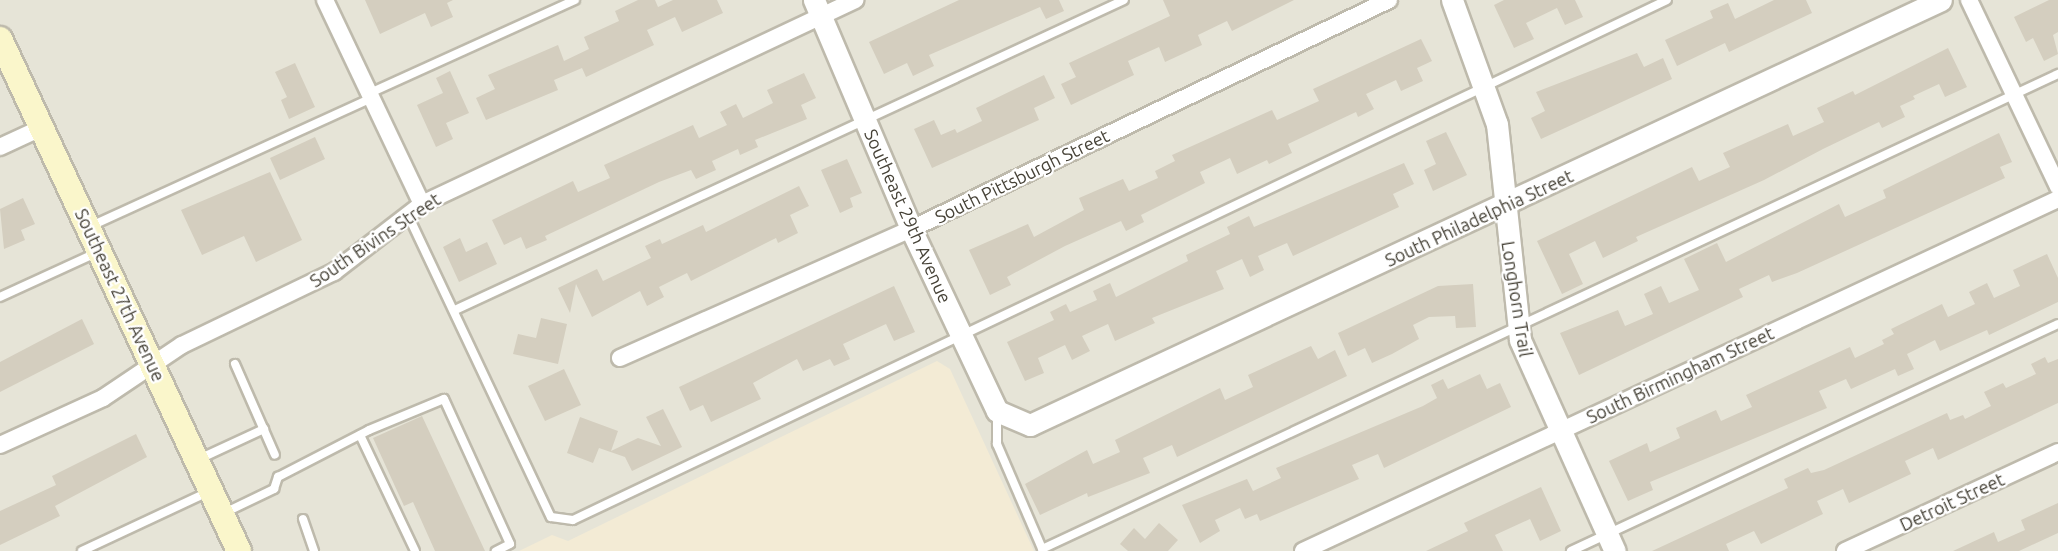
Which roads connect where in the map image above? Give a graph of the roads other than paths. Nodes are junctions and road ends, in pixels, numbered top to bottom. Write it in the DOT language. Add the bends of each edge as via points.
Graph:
graph roads {
  1 [pos="325,0"];
  2 [pos="574,0"];
  3 [pos="855,0"];
  4 [pos="1124,0"];
  5 [pos="1389,0"];
  6 [pos="1452,0"];
  7 [pos="1667,0"];
  8 [pos="1941,0"];
  9 [pos="1969,0"];
  10 [pos="818,8"];
  11 [pos="0,39"];
  12 [pos="2058,74"];
  13 [pos="1485,87"];
  14 [pos="2014,94"];
  15 [pos="371,96"];
  16 [pos="866,121"];
  17 [pos="41,128"];
  18 [pos="0,147"];
  19 [pos="2058,187"];
  20 [pos="2058,199"];
  21 [pos="422,204"];
  22 [pos="1504,206"];
  23 [pos="408,215"];
  24 [pos="88,228"];
  25 [pos="912,229"];
  26 [pos="100,252"];
  27 [pos="0,297"];
  28 [pos="455,310"];
  29 [pos="1517,324"];
  30 [pos="2058,324"];
  31 [pos="961,334"];
  32 [pos="620,358"];
  33 [pos="235,364"];
  34 [pos="153,366"];
  35 [pos="1005,417"];
  36 [pos="264,429"];
  37 [pos="1558,432"];
  38 [pos="360,435"];
  39 [pos="0,445"];
  40 [pos="2058,452"];
  41 [pos="275,455"];
  42 [pos="197,461"];
  43 [pos="211,491"];
  44 [pos="222,514"];
  45 [pos="303,519"];
  46 [pos="1611,543"];
  47 [pos="1043,550"];
  48 [pos="82,551"];
  49 [pos="239,551"];
  50 [pos="314,551"];
  51 [pos="415,551"];
  52 [pos="496,551"];
  53 [pos="1303,551"];
  54 [pos="1571,551"];
  55 [pos="1845,551"];
  1 -- 15 [label="street"];
  2 -- 15 [label="lane"];
  3 -- 10 [label="street, South Bivins Street"];
  4 -- 16 [label="lane"];
  5 -- 25 [label="street, South Pittsburgh Street"];
  6 -- 13 [label="street, Longhorn Trail"];
  7 -- 13 [label="lane"];
  8 -- 22 [label="street, South Philadelphia Street"];
  9 -- 14 [label="street"];
  10 -- 16 [label="street, Southeast 29th Avenue"];
  10 -- 21 [label="street, South Bivins Street"];
  11 -- 17 [label="main road, Southeast 27th Avenue"];
  12 -- 14 [label="lane"];
  13 -- 22 [label="street, Longhorn Trail" via="1497,124"];
  13 -- 31 [label="lane"];
  14 -- 19 [label="street"];
  14 -- 29 [label="lane"];
  15 -- 21 [label="street"];
  15 -- 24 [label="lane"];
  16 -- 25 [label="street, Southeast 29th Avenue"];
  16 -- 28 [label="lane"];
  17 -- 18 [label="street"];
  17 -- 24 [label="main road, Southeast 27th Avenue"];
  20 -- 37 [label="street, South Birmingham Street"];
  21 -- 23 [label="street, South Bivins Street"];
  22 -- 29 [label="street, Longhorn Trail"];
  22 -- 35 [label="street, South Philadelphia Street" via="1041,424"];
  23 -- 28 [label="lane"];
  23 -- 34 [label="street, South Bivins Street" via="334,272 182,345"];
  24 -- 26 [label="main road, Southeast 27th Avenue"];
  25 -- 31 [label="street, Southeast 29th Avenue"];
  25 -- 32 [label="street, South Pittsburgh Street"];
  26 -- 27 [label="lane"];
  26 -- 34 [label="main road, Southeast 27th Avenue"];
  28 -- 31 [label="lane" via="551,517 573,520"];
  29 -- 37 [label="street, Longhorn Trail" via="1527,366"];
  29 -- 47 [label="lane"];
  30 -- 46 [label="lane"];
  31 -- 35 [label="street, Southeast 29th Avenue"];
  33 -- 36 [label="lane"];
  34 -- 39 [label="street, South Bivins Street" via="103,398"];
  34 -- 42 [label="main road, Southeast 27th Avenue"];
  35 -- 47 [label="lane" via="998,444"];
  36 -- 41 [label="lane"];
  36 -- 42 [label="lane"];
  37 -- 46 [label="street, Longhorn Trail"];
  37 -- 53 [label="street, South Birmingham Street"];
  38 -- 44 [label="lane" via="278,477 274,489"];
  38 -- 51 [label="lane"];
  38 -- 52 [label="lane" via="444,399 510,544"];
  40 -- 55 [label="street, Detroit Street"];
  42 -- 43 [label="main road, Southeast 27th Avenue"];
  43 -- 44 [label="main road, Southeast 27th Avenue"];
  43 -- 48 [label="lane"];
  44 -- 49 [label="main road, Southeast 27th Avenue"];
  45 -- 50 [label="lane"];
  46 -- 54 [label="lane"];
}
